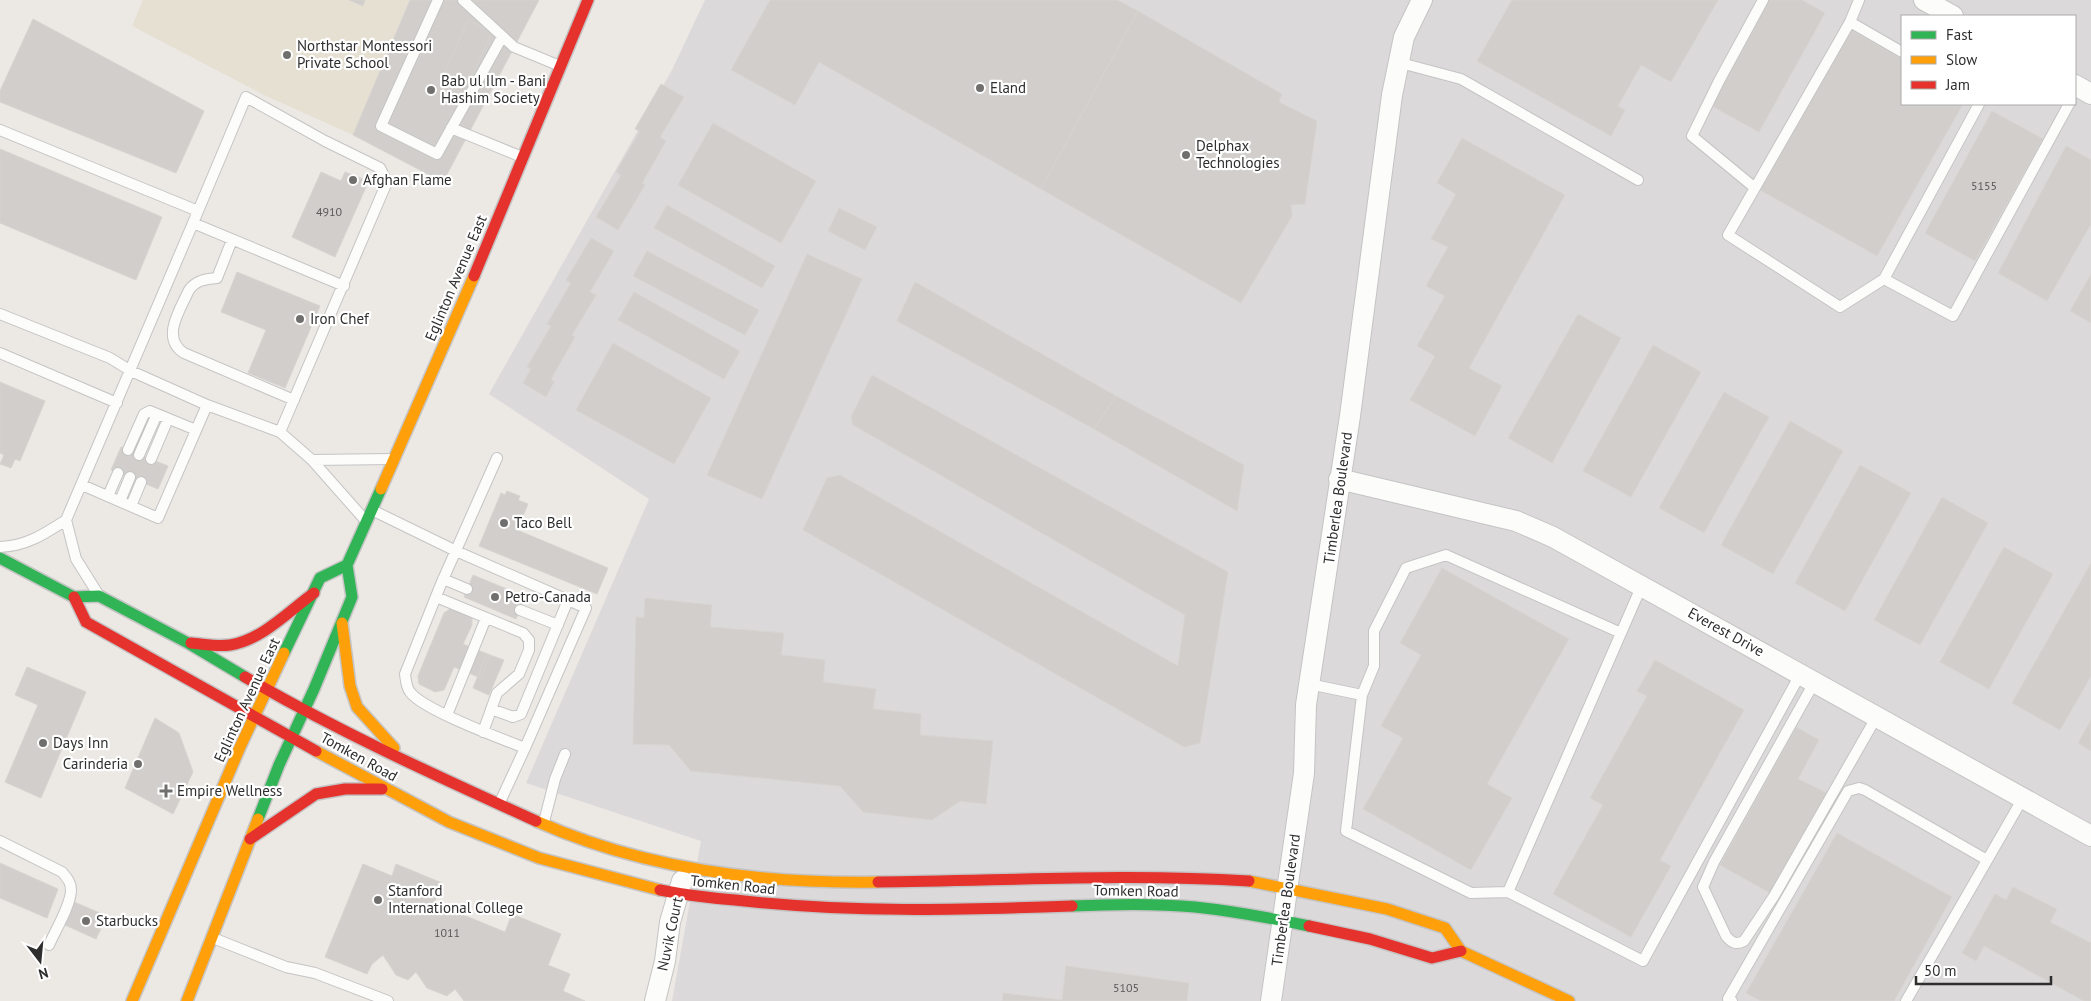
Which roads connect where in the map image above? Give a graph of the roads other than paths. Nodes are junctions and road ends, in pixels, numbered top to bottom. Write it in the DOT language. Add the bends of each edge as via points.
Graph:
graph roads {
  1 [pos="438,0"];
  2 [pos="463,0"];
  3 [pos="588,0"];
  4 [pos="1422,0"];
  5 [pos="1763,0"];
  6 [pos="1859,0"];
  7 [pos="1924,0"];
  8 [pos="1951,15"];
  9 [pos="1850,22"];
  10 [pos="502,36"];
  11 [pos="1901,51"];
  12 [pos="1398,62"];
  13 [pos="561,66"];
  14 [pos="1978,105"];
  15 [pos="2071,105"];
  16 [pos="451,128"];
  17 [pos="0,130"];
  18 [pos="523,157"];
  19 [pos="1638,180"];
  20 [pos="1755,188"];
  21 [pos="198,210"];
  22 [pos="193,223"];
  23 [pos="232,240"];
  24 [pos="1884,279"];
  25 [pos="344,286"];
  26 [pos="0,314"];
  27 [pos="0,353"];
  28 [pos="131,371"];
  29 [pos="294,400"];
  30 [pos="117,402"];
  31 [pos="207,405"];
  32 [pos="157,414"];
  33 [pos="168,418"];
  34 [pos="196,430"];
  35 [pos="280,432"];
  36 [pos="128,450"];
  37 [pos="139,455"];
  38 [pos="497,458"];
  39 [pos="394,459"];
  40 [pos="151,460"];
  41 [pos="312,460"];
  42 [pos="118,473"];
  43 [pos="130,477"];
  44 [pos="1339,479"];
  45 [pos="141,482"];
  46 [pos="82,485"];
  47 [pos="108,496"];
  48 [pos="120,501"];
  49 [pos="130,506"];
  50 [pos="371,510"];
  51 [pos="66,520"];
  52 [pos="366,522"];
  53 [pos="0,547"];
  54 [pos="456,551"];
  55 [pos="0,558"];
  56 [pos="346,565"];
  57 [pos="443,579"];
  58 [pos="1642,585"];
  59 [pos="467,589"];
  60 [pos="314,593"];
  61 [pos="99,596"];
  62 [pos="74,597"];
  63 [pos="436,597"];
  64 [pos="568,600"];
  65 [pos="520,610"];
  66 [pos="486,618"];
  67 [pos="342,623"];
  68 [pos="558,625"];
  69 [pos="1621,634"];
  70 [pos="188,643"];
  71 [pos="1808,677"];
  72 [pos="1309,684"];
  73 [pos="267,690"];
  74 [pos="1362,695"];
  75 [pos="490,709"];
  76 [pos="303,711"];
  77 [pos="447,715"];
  78 [pos="255,716"];
  79 [pos="1877,716"];
  80 [pos="482,732"];
  81 [pos="292,736"];
  82 [pos="525,748"];
  83 [pos="565,754"];
  84 [pos="409,763"];
  85 [pos="386,789"];
  86 [pos="2023,798"];
  87 [pos="499,805"];
  88 [pos="544,824"];
  89 [pos="2091,836"];
  90 [pos="250,838"];
  91 [pos="0,841"];
  92 [pos="1987,860"];
  93 [pos="686,867"];
  94 [pos="1287,888"];
  95 [pos="1508,892"];
  96 [pos="678,894"];
  97 [pos="1282,921"];
  98 [pos="211,938"];
  99 [pos="49,945"];
  100 [pos="1461,952"];
  101 [pos="132,1001"];
  102 [pos="187,1001"];
  103 [pos="388,1001"];
  104 [pos="655,1001"];
  105 [pos="1271,1001"];
  106 [pos="1569,1001"];
  107 [pos="1732,1001"];
  108 [pos="1906,1001"];
  1 -- 16 [label="lane" via="381,126 437,154"];
  2 -- 10 [label="lane"];
  3 -- 13 [label="main road, Eglinton Avenue East"];
  4 -- 12 [label="street, Timberlea Boulevard" via="1404,37"];
  5 -- 20 [label="lane" via="1692,136"];
  6 -- 9 [label="lane"];
  7 -- 8 [label="street"];
  9 -- 11 [label="lane"];
  9 -- 20 [label="lane"];
  10 -- 13 [label="lane" via="514,47"];
  10 -- 16 [label="lane"];
  12 -- 19 [label="lane" via="1461,79"];
  12 -- 44 [label="street, Timberlea Boulevard"];
  13 -- 18 [label="main road, Eglinton Avenue East"];
  14 -- 24 [label="lane"];
  15 -- 24 [label="lane" via="1953,316"];
  16 -- 18 [label="lane"];
  17 -- 21 [label="lane"];
  18 -- 39 [label="main road, Eglinton Avenue East"];
  20 -- 24 [label="lane" via="1728,235 1840,306"];
  21 -- 22 [label="lane"];
  21 -- 25 [label="lane" via="246,97 380,168 387,182"];
  22 -- 23 [label="lane"];
  22 -- 28 [label="lane"];
  23 -- 25 [label="lane"];
  23 -- 29 [label="lane" via="217,278 201,281 189,290 173,328 175,345 184,353"];
  25 -- 29 [label="lane"];
  26 -- 28 [label="lane" via="110,358"];
  27 -- 30 [label="lane"];
  28 -- 30 [label="lane"];
  28 -- 31 [label="lane"];
  29 -- 35 [label="lane"];
  30 -- 46 [label="lane"];
  31 -- 34 [label="lane"];
  31 -- 35 [label="lane"];
  32 -- 33 [label="lane"];
  32 -- 36 [label="lane" via="150,411 144,414"];
  32 -- 37 [label="lane"];
  33 -- 34 [label="lane"];
  33 -- 40 [label="lane"];
  34 -- 49 [label="lane" via="158,518"];
  35 -- 41 [label="lane"];
  38 -- 54 [label="lane"];
  39 -- 41 [label="lane"];
  39 -- 50 [label="main road, Eglinton Avenue East"];
  41 -- 52 [label="lane"];
  42 -- 47 [label="lane"];
  43 -- 48 [label="lane"];
  44 -- 58 [label="street, Everest Drive" via="1516,520"];
  44 -- 72 [label="street, Timberlea Boulevard"];
  45 -- 49 [label="lane"];
  46 -- 47 [label="lane"];
  46 -- 51 [label="lane"];
  47 -- 48 [label="lane"];
  48 -- 49 [label="lane"];
  50 -- 52 [label="main road, Eglinton Avenue East"];
  50 -- 54 [label="lane"];
  51 -- 53 [label="lane" via="38,539"];
  51 -- 61 [label="lane" via="76,559"];
  52 -- 56 [label="main road, Eglinton Avenue East"];
  54 -- 57 [label="lane"];
  54 -- 64 [label="lane"];
  55 -- 62 [label="main road"];
  56 -- 60 [label="main road, Eglinton Avenue East" via="320,578"];
  56 -- 67 [label="main road" via="352,597"];
  57 -- 59 [label="lane"];
  57 -- 63 [label="lane"];
  58 -- 69 [label="lane"];
  58 -- 71 [label="street, Everest Drive"];
  60 -- 70 [label="main road" via="259,633 234,644"];
  60 -- 73 [label="main road, Eglinton Avenue East"];
  61 -- 62 [label="main road"];
  61 -- 70 [label="main road, Tomken Road"];
  62 -- 78 [label="main road, Tomken Road" via="86,622"];
  63 -- 66 [label="lane"];
  63 -- 77 [label="lane" via="406,669 406,679 410,693 416,699"];
  64 -- 68 [label="lane"];
  64 -- 82 [label="lane" via="586,608"];
  65 -- 68 [label="lane"];
  66 -- 75 [label="lane" via="523,633 530,647 520,672 498,691"];
  66 -- 77 [label="lane"];
  67 -- 76 [label="main road"];
  67 -- 84 [label="main road" via="350,686 357,707"];
  68 -- 75 [label="lane" via="521,714 513,717"];
  69 -- 74 [label="lane" via="1446,556 1406,568 1374,631 1374,666"];
  69 -- 95 [label="lane"];
  70 -- 73 [label="main road, Tomken Road"];
  71 -- 79 [label="street, Everest Drive"];
  71 -- 79 [label="lane" via="1703,887 1731,942 1738,944 1744,941 1774,896"];
  71 -- 95 [label="lane" via="1643,961"];
  72 -- 74 [label="lane"];
  72 -- 94 [label="street, Timberlea Boulevard" via="1304,773"];
  73 -- 76 [label="main road, Tomken Road"];
  73 -- 78 [label="main road, Eglinton Avenue East"];
  74 -- 95 [label="lane" via="1346,831 1471,892"];
  75 -- 80 [label="lane"];
  76 -- 81 [label="main road"];
  76 -- 84 [label="main road, Tomken Road"];
  77 -- 80 [label="lane"];
  78 -- 81 [label="main road, Tomken Road"];
  78 -- 101 [label="main road, Eglinton Avenue East"];
  79 -- 86 [label="street, Everest Drive"];
  80 -- 82 [label="lane"];
  81 -- 85 [label="main road, Tomken Road"];
  81 -- 90 [label="main road"];
  82 -- 87 [label="lane"];
  83 -- 88 [label="lane" via="555,778"];
  84 -- 87 [label="main road, Tomken Road"];
  85 -- 90 [label="main road" via="345,789 316,794"];
  85 -- 96 [label="main road, Tomken Road" via="449,822 508,847 596,876"];
  86 -- 89 [label="street, Everest Drive"];
  86 -- 92 [label="lane"];
  87 -- 88 [label="main road, Tomken Road"];
  88 -- 93 [label="main road, Tomken Road" via="611,848"];
  90 -- 98 [label="main road"];
  91 -- 99 [label="lane" via="62,872 69,880 70,898"];
  92 -- 107 [label="lane" via="1865,790 1848,791 1728,999"];
  92 -- 108 [label="lane"];
  93 -- 94 [label="main road, Tomken Road" via="749,877 825,883 1172,877 1259,882"];
  93 -- 96 [label="street, Nuvik Court"];
  94 -- 97 [label="street, Timberlea Boulevard"];
  94 -- 100 [label="main road, Tomken Road" via="1387,909 1445,928"];
  96 -- 97 [label="main road, Tomken Road" via="785,906 848,908 984,909 1126,904 1193,907"];
  96 -- 104 [label="street, Nuvik Court"];
  97 -- 100 [label="main road, Tomken Road" via="1370,939 1432,958"];
  97 -- 105 [label="street, Timberlea Boulevard"];
  98 -- 102 [label="main road"];
  98 -- 103 [label="lane"];
  100 -- 106 [label="main road"];
}
